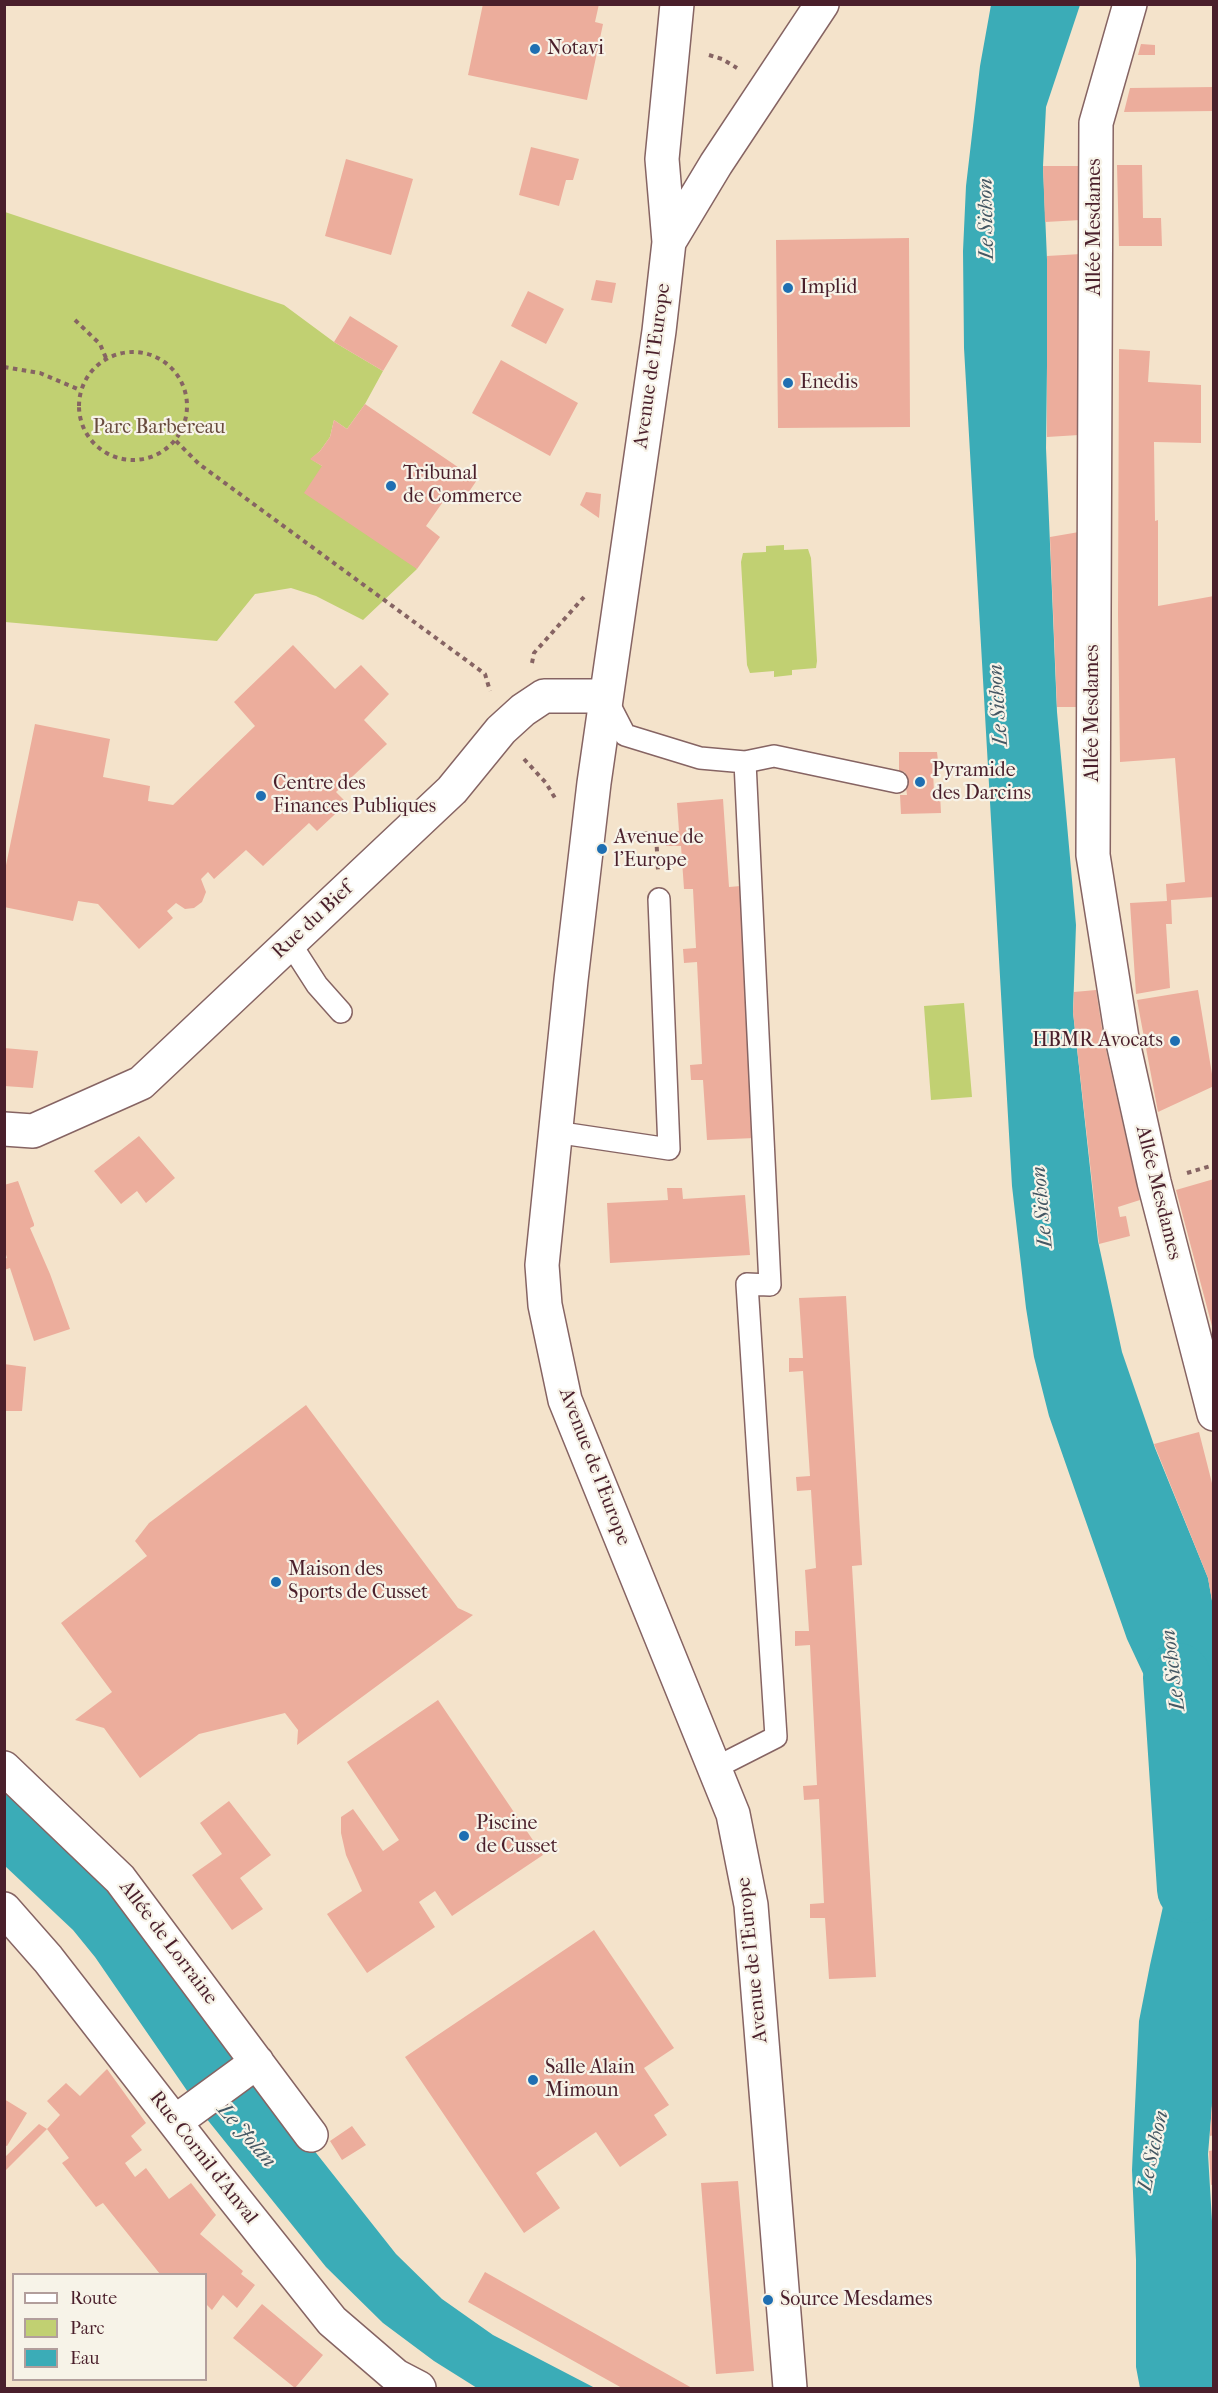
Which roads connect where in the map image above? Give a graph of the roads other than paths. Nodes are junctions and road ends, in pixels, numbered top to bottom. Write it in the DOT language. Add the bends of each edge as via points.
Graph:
graph roads {
  1 [pos="677,4"];
  2 [pos="822,4"];
  3 [pos="1130,4"];
  4 [pos="662,159"];
  5 [pos="716,164"];
  6 [pos="669,243"];
  7 [pos="605,696"];
  8 [pos="745,762"];
  9 [pos="897,782"];
  10 [pos="659,899"];
  11 [pos="290,943"];
  12 [pos="341,1012"];
  13 [pos="4,1129"];
  14 [pos="555,1132"];
  15 [pos="1214,1414"];
  16 [pos="4,1768"];
  17 [pos="715,1768"];
  18 [pos="4,1909"];
  19 [pos="257,2062"];
  20 [pos="175,2122"];
  21 [pos="311,2135"];
  22 [pos="419,2388"];
  23 [pos="790,2388"];
  1 -- 4 [label="street, Avenue de l'Europe"];
  2 -- 5 [label="street, Avenue de l'Europe"];
  3 -- 15 [label="street, Allée Mesdames" via="1096,123 1093,855 1122,1038 1154,1182"];
  4 -- 5 [label="street" via="676,171 699,171"];
  4 -- 6 [label="street, Avenue de l'Europe"];
  5 -- 6 [label="street, Avenue de l'Europe"];
  6 -- 7 [label="street, Avenue de l'Europe"];
  7 -- 8 [label="lane" via="625,735 700,758"];
  7 -- 11 [label="street, Rue du Bief" via="544,696 512,720 452,790"];
  7 -- 14 [label="street, Avenue de l'Europe"];
  8 -- 9 [label="lane" via="774,756"];
  8 -- 17 [label="lane" via="770,1285 747,1284 776,1737"];
  10 -- 14 [label="lane" via="669,1149"];
  11 -- 12 [label="lane" via="317,985"];
  11 -- 13 [label="street, Rue du Bief" via="141,1083 33,1131"];
  14 -- 17 [label="street, Avenue de l'Europe" via="542,1265 545,1305 565,1401"];
  16 -- 19 [label="street, Allée de Lorraine" via="120,1879"];
  17 -- 23 [label="street, Avenue de l'Europe" via="733,1814 751,1905"];
  18 -- 20 [label="street, Rue Cornil d'Anval" via="48,1959"];
  19 -- 20 [label="street"];
  19 -- 21 [label="street, Allée de Lorraine"];
  20 -- 22 [label="street, Rue Cornil d'Anval" via="332,2321 396,2376"];
}
